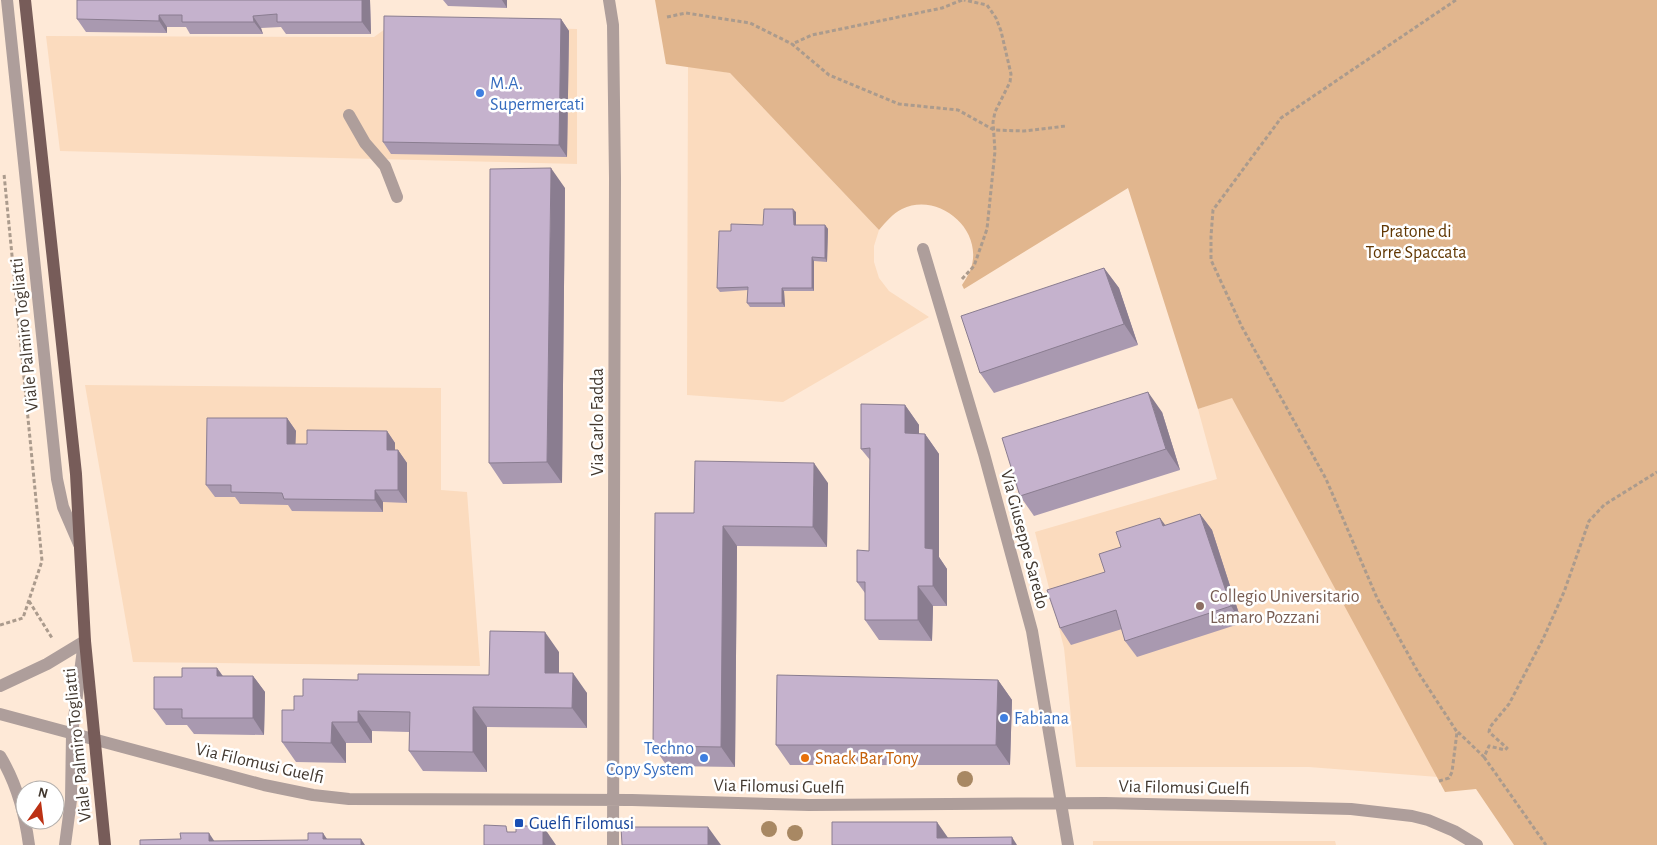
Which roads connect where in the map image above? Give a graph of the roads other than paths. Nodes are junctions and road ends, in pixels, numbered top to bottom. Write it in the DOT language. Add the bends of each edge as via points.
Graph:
graph roads {
  1 [pos="7,0"];
  2 [pos="24,0"];
  3 [pos="610,0"];
  4 [pos="349,116"];
  5 [pos="397,197"];
  6 [pos="923,249"];
  7 [pos="79,544"];
  8 [pos="84,641"];
  9 [pos="0,686"];
  10 [pos="0,714"];
  11 [pos="72,734"];
  12 [pos="93,737"];
  13 [pos="0,756"];
  14 [pos="614,800"];
  15 [pos="1060,803"];
  16 [pos="29,845"];
  17 [pos="66,845"];
  18 [pos="105,845"];
  19 [pos="613,845"];
  20 [pos="1068,845"];
  21 [pos="1476,845"];
  1 -- 7 [label="street, Viale Palmiro Togliatti" via="57,478 63,508"];
  2 -- 7 [label="main road, Viale Palmiro Togliatti" via="76,474"];
  3 -- 14 [label="street, Via Carlo Fadda" via="616,178"];
  4 -- 5 [label="street" via="365,143 385,166"];
  6 -- 15 [label="street, Via Giuseppe Saredo" via="1026,605 1046,704"];
  7 -- 8 [label="main road, Viale Palmiro Togliatti"];
  8 -- 9 [label="street" via="47,664"];
  8 -- 11 [label="street, Viale Palmiro Togliatti"];
  8 -- 12 [label="main road, Viale Palmiro Togliatti"];
  10 -- 11 [label="street, Via Filomusi Guelfi"];
  11 -- 12 [label="street, Via Filomusi Guelfi"];
  11 -- 17 [label="street, Viale Palmiro Togliatti"];
  12 -- 14 [label="street, Via Filomusi Guelfi" via="264,785 322,796 390,801"];
  12 -- 18 [label="main road, Viale Palmiro Togliatti"];
  13 -- 16 [label="street" via="10,774"];
  14 -- 15 [label="street, Via Filomusi Guelfi" via="809,805"];
  14 -- 19 [label="street, Via Carlo Fadda"];
  15 -- 20 [label="street, Via Giuseppe Saredo"];
  15 -- 21 [label="street, Via Filomusi Guelfi" via="1351,809 1412,816 1440,825"];
}
